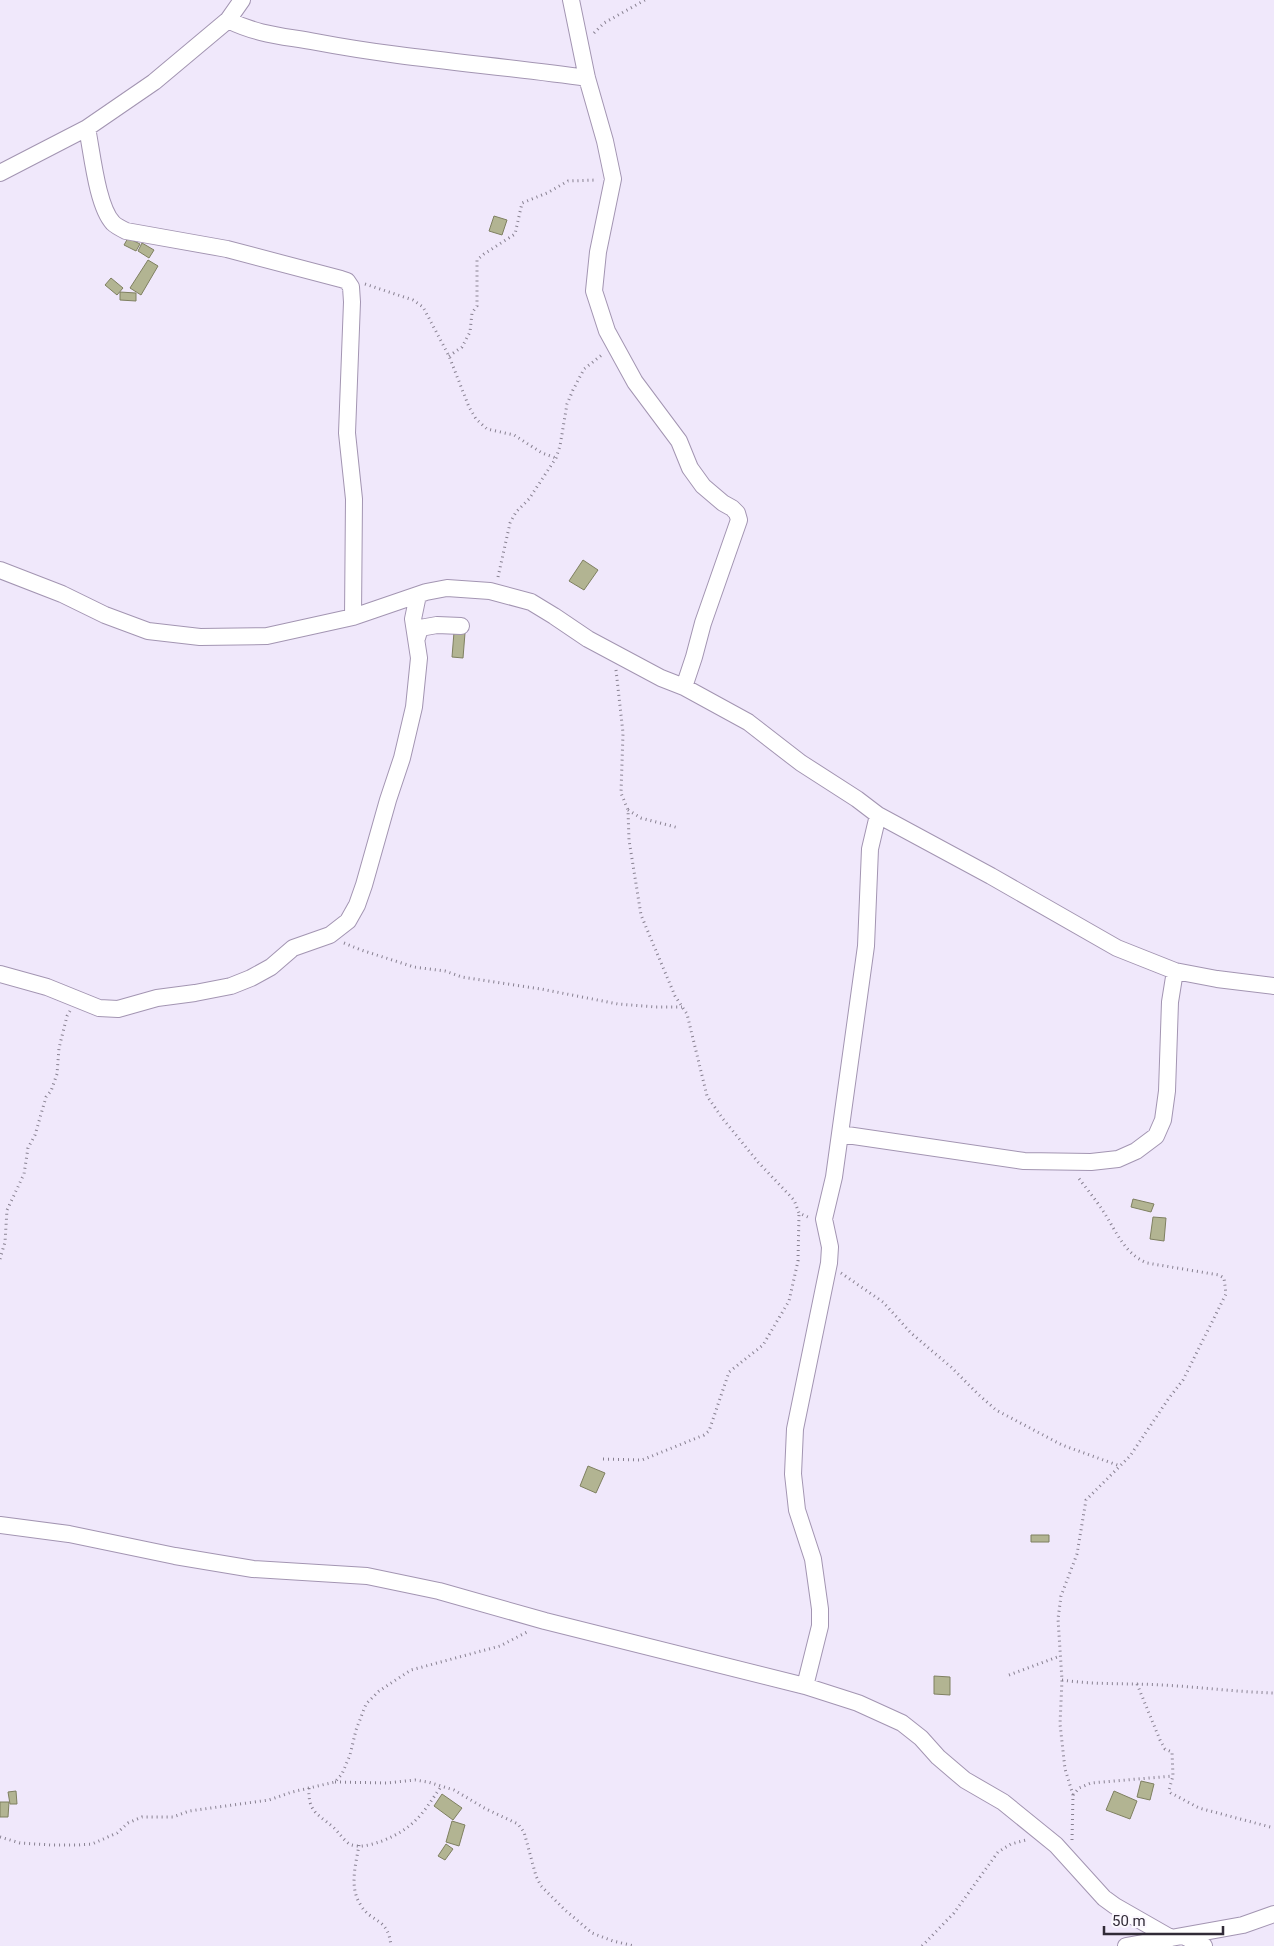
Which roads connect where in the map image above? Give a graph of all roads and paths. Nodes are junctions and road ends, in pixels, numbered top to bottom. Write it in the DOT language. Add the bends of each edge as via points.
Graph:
graph roads {
  1 [pos="242,0"];
  2 [pos="572,0"];
  3 [pos="646,0"];
  4 [pos="228,20"];
  5 [pos="582,50"];
  6 [pos="587,78"];
  7 [pos="87,128"];
  8 [pos="0,173"];
  9 [pos="613,179"];
  10 [pos="347,281"];
  11 [pos="616,348"];
  12 [pos="448,356"];
  13 [pos="556,458"];
  14 [pos="0,570"];
  15 [pos="490,591"];
  16 [pos="418,595"];
  17 [pos="353,617"];
  18 [pos="461,626"];
  19 [pos="417,638"];
  20 [pos="615,652"];
  21 [pos="684,687"];
  22 [pos="628,810"];
  23 [pos="878,816"];
  24 [pos="679,828"];
  25 [pos="330,935"];
  26 [pos="1175,971"];
  27 [pos="0,974"];
  28 [pos="1274,986"];
  29 [pos="79,999"];
  30 [pos="682,1007"];
  31 [pos="840,1134"];
  32 [pos="1065,1162"];
  33 [pos="799,1213"];
  34 [pos="824,1219"];
  35 [pos="0,1259"];
  36 [pos="830,1263"];
  37 [pos="603,1459"];
  38 [pos="1120,1466"];
  39 [pos="0,1524"];
  40 [pos="545,1621"];
  41 [pos="1060,1656"];
  42 [pos="1009,1675"];
  43 [pos="1062,1680"];
  44 [pos="1138,1684"];
  45 [pos="805,1686"];
  46 [pos="1274,1693"];
  47 [pos="1173,1776"];
  48 [pos="335,1782"];
  49 [pos="442,1785"];
  50 [pos="309,1788"];
  51 [pos="1073,1795"];
  52 [pos="1274,1828"];
  53 [pos="1038,1832"];
  54 [pos="0,1837"];
  55 [pos="359,1845"];
  56 [pos="1071,1862"];
  57 [pos="1274,1914"];
  58 [pos="1177,1937"];
  59 [pos="391,1946"];
  60 [pos="634,1946"];
  61 [pos="922,1946"];
  62 [pos="1126,1946"];
  63 [pos="1204,1946"];
  1 -- 4 [label="street"];
  2 -- 5 [label="street"];
  3 -- 5 [label="path" via="604,23"];
  4 -- 6 [label="street" via="268,35 356,50"];
  4 -- 7 [label="street" via="154,82"];
  5 -- 6 [label="street"];
  6 -- 9 [label="street"];
  7 -- 8 [label="street"];
  7 -- 10 [label="street" via="100,194 107,215 114,224 126,231 227,249"];
  9 -- 11 [label="street" via="598,252 594,291"];
  9 -- 12 [label="path" via="568,181 522,203 515,234 477,260 477,306 472,313 470,332 462,347"];
  10 -- 12 [label="path" via="388,291 423,307"];
  10 -- 17 [label="street" via="351,287 352,302 347,433 354,499"];
  11 -- 13 [label="path" via="590,362 572,390"];
  11 -- 21 [label="street" via="635,382 679,442 690,468 722,503 737,513 739,520"];
  12 -- 13 [label="path" via="476,419 487,429 514,435"];
  13 -- 15 [label="path" via="529,499 516,512 509,528 501,570"];
  14 -- 17 [label="street" via="148,631 200,637 267,636"];
  15 -- 16 [label="street" via="448,588"];
  15 -- 20 [label="street" via="531,602 588,639"];
  16 -- 17 [label="street"];
  16 -- 19 [label="street" via="413,619"];
  18 -- 19 [label="street" via="420,628"];
  19 -- 25 [label="street" via="418,683 402,758 357,905 348,921"];
  20 -- 21 [label="street"];
  20 -- 22 [label="path" via="623,733 622,793"];
  21 -- 23 [label="street" via="748,722"];
  22 -- 24 [label="path" via="641,818"];
  22 -- 30 [label="path" via="630,848 641,915"];
  23 -- 26 [label="street" via="1117,948"];
  23 -- 31 [label="street" via="870,849 866,946"];
  25 -- 29 [label="street" via="293,948 271,967 230,986 108,1010"];
  25 -- 30 [label="path" via="361,950 414,967 462,977 618,1004"];
  26 -- 28 [label="street"];
  26 -- 32 [label="street" via="1169,1018 1167,1090 1163,1120 1156,1136 1118,1159"];
  27 -- 29 [label="street"];
  29 -- 35 [label="path" via="67,1016 57,1074 28,1148 24,1174 7,1210 6,1242"];
  30 -- 33 [label="path" via="707,1096 758,1162 794,1200"];
  31 -- 32 [label="street" via="1024,1161"];
  31 -- 34 [label="street"];
  32 -- 38 [label="path" via="1137,1259 1208,1272 1225,1281 1226,1294 1183,1380 1140,1443"];
  33 -- 34 [label="path"];
  33 -- 37 [label="path" via="798,1261 789,1301 763,1345 729,1372 709,1431 642,1460"];
  34 -- 36 [label="street"];
  36 -- 38 [label="path" via="883,1302 911,1333 996,1410 1062,1445"];
  36 -- 45 [label="street" via="795,1429 793,1474 797,1510 813,1558 820,1609 820,1626"];
  38 -- 41 [label="path" via="1086,1500 1077,1554 1061,1596 1058,1619"];
  39 -- 40 [label="street" via="253,1569 367,1576 438,1591"];
  40 -- 45 [label="street"];
  40 -- 48 [label="path" via="500,1646 411,1670 379,1691 366,1704 350,1755"];
  41 -- 42 [label="path"];
  41 -- 43 [label="path"];
  43 -- 44 [label="path"];
  43 -- 51 [label="path" via="1060,1724 1064,1769"];
  44 -- 46 [label="path"];
  44 -- 47 [label="path" via="1160,1740 1172,1752"];
  45 -- 53 [label="street" via="858,1703 902,1722 965,1780 1003,1802"];
  47 -- 51 [label="path" via="1091,1783"];
  47 -- 52 [label="path" via="1169,1790 1199,1808"];
  48 -- 49 [label="path" via="415,1780"];
  48 -- 50 [label="path"];
  49 -- 55 [label="path" via="415,1822 405,1830 370,1846"];
  49 -- 60 [label="path" via="518,1824 524,1832 541,1886 592,1932"];
  50 -- 54 [label="path" via="269,1800 190,1811 173,1817 142,1817 92,1844 20,1843"];
  50 -- 55 [label="path" via="309,1802 316,1814 347,1842"];
  51 -- 56 [label="path"];
  53 -- 56 [label="street"];
  53 -- 61 [label="path" via="998,1852 954,1913"];
  55 -- 59 [label="path" via="354,1881 356,1894 360,1905 390,1933"];
  56 -- 58 [label="street" via="1114,1906"];
  57 -- 58 [label="street" via="1243,1925"];
  58 -- 62 [label="street"];
  58 -- 63 [label="street"];
}
